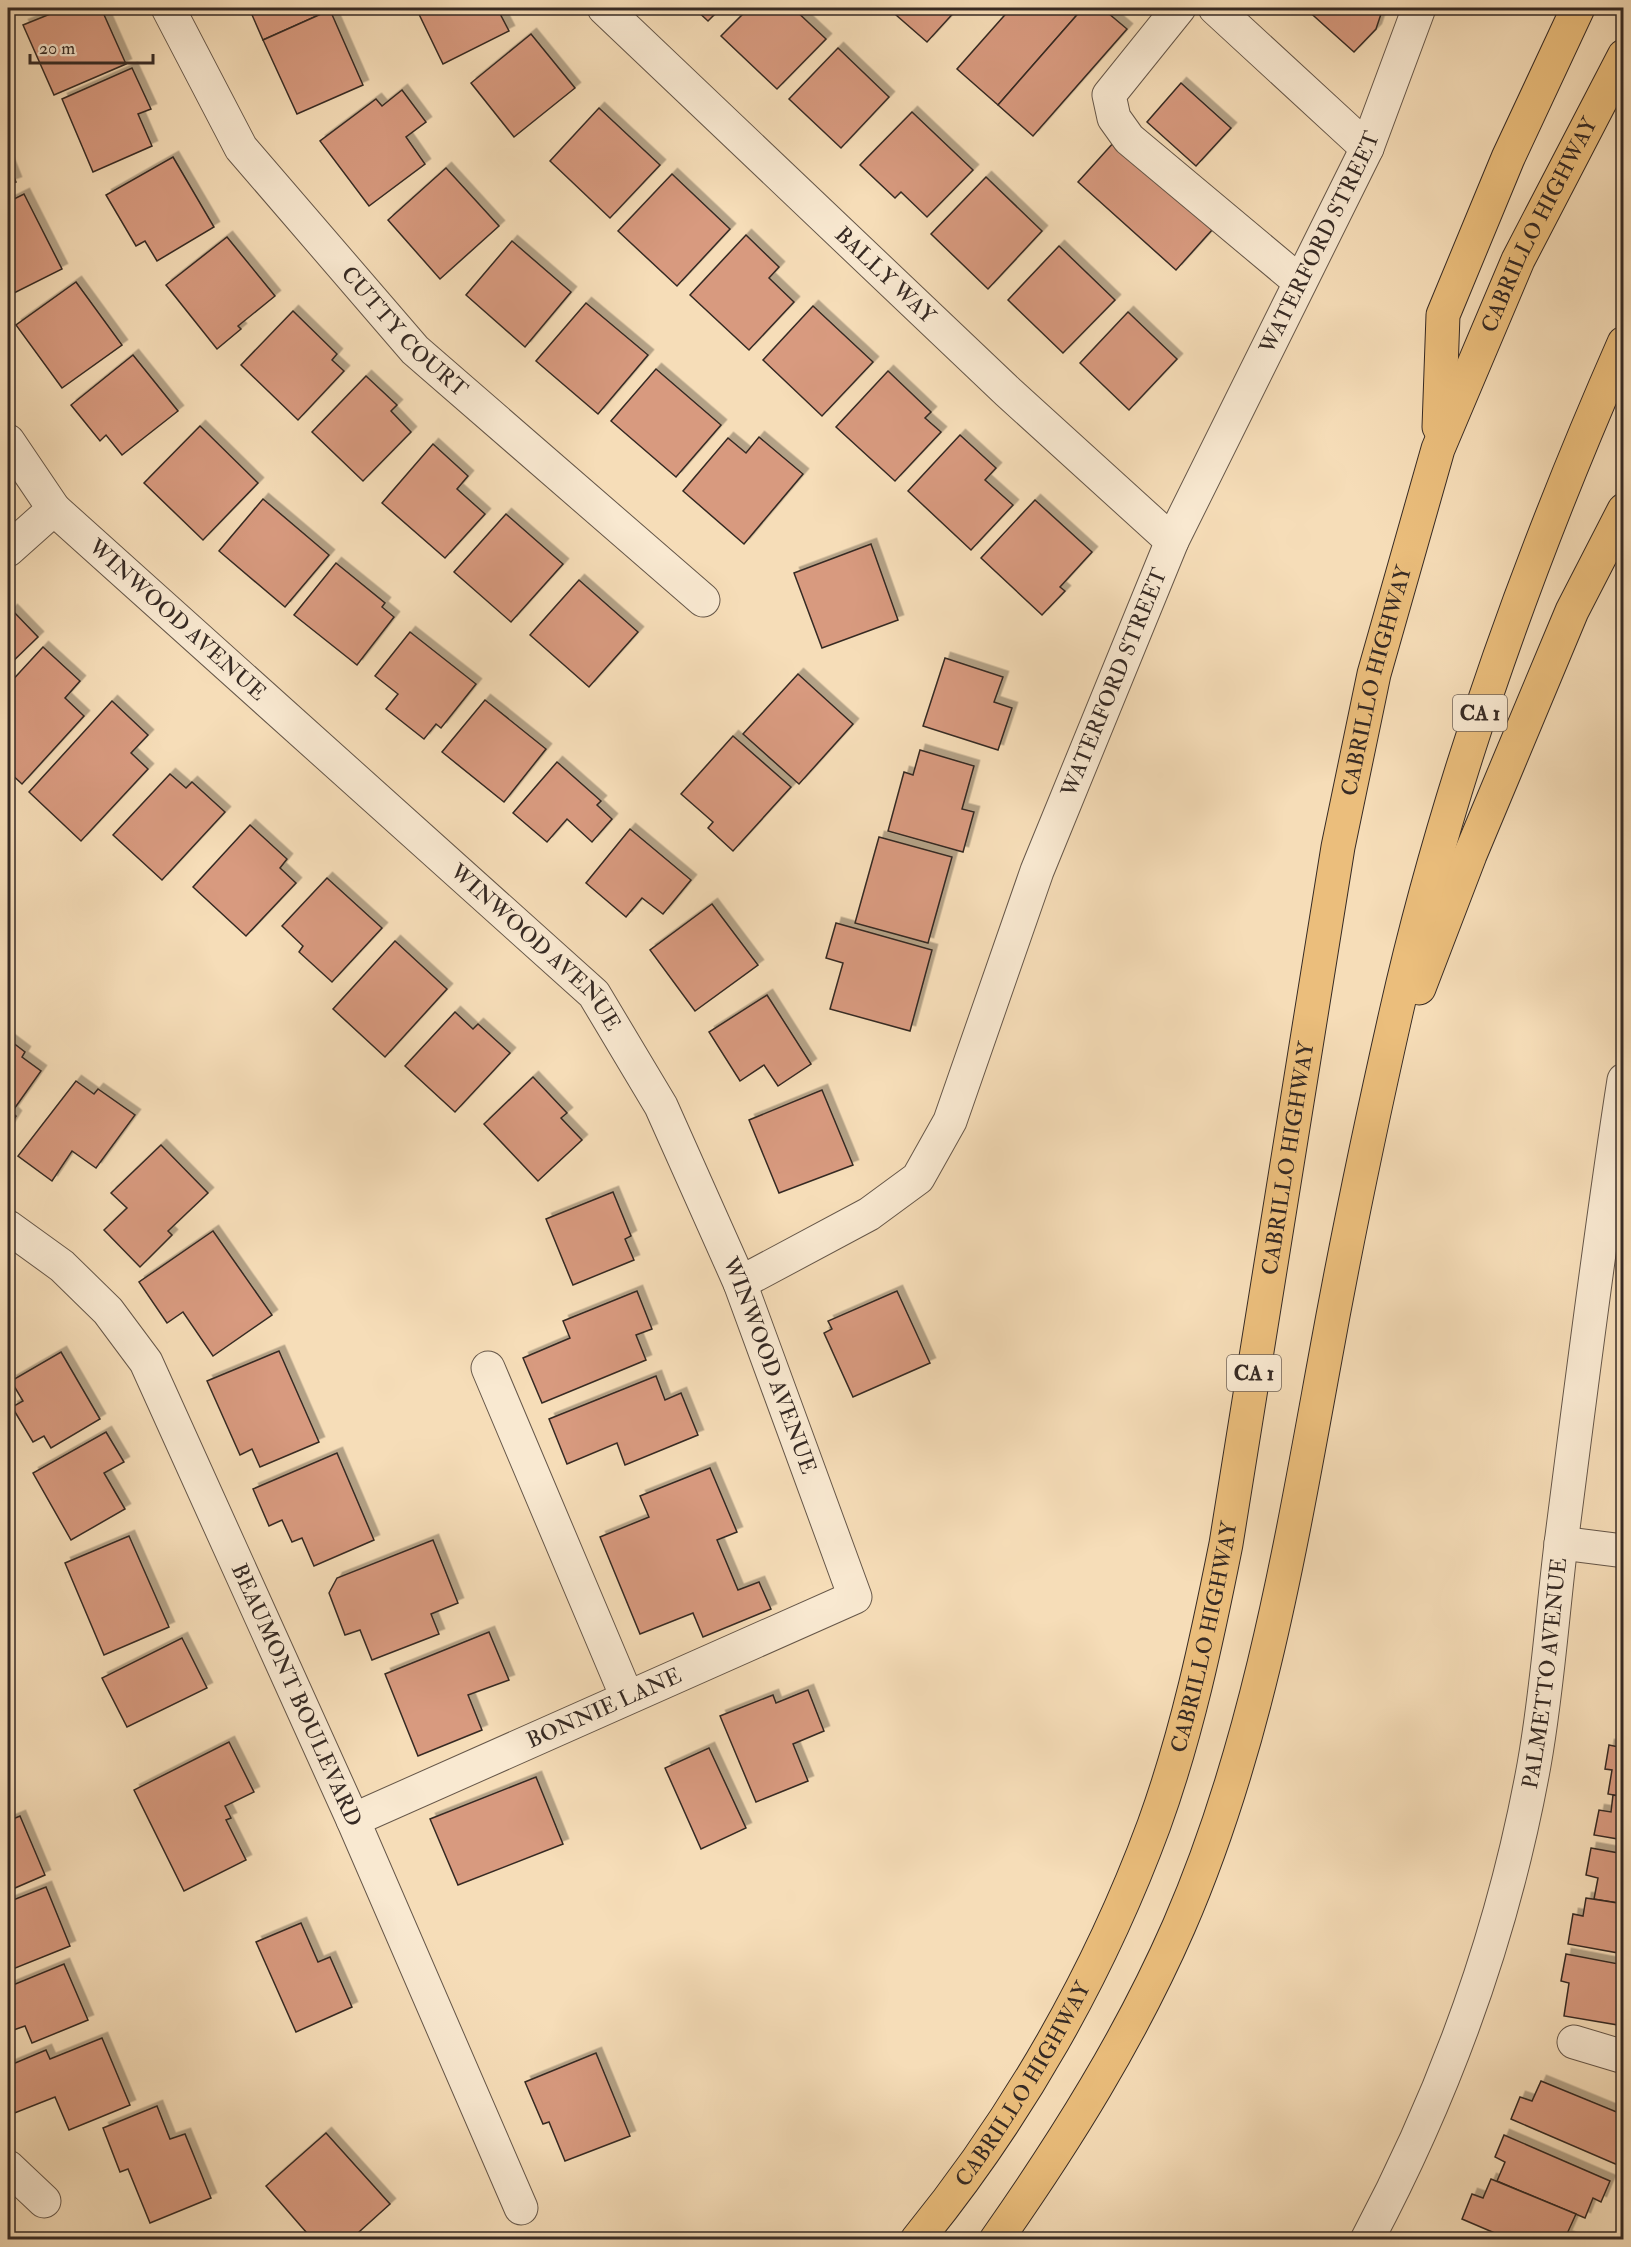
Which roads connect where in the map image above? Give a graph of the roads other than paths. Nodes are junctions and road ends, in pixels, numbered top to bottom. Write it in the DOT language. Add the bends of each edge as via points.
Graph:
graph roads {
  1 [pos="168,8"];
  2 [pos="604,8"];
  3 [pos="1179,8"];
  4 [pos="1215,8"];
  5 [pos="1419,8"];
  6 [pos="1578,8"];
  7 [pos="1623,56"];
  8 [pos="1367,148"];
  9 [pos="1300,282"];
  10 [pos="1623,344"];
  11 [pos="8,441"];
  12 [pos="1438,449"];
  13 [pos="54,509"];
  14 [pos="1623,510"];
  15 [pos="1172,541"];
  16 [pos="8,550"];
  17 [pos="703,600"];
  18 [pos="1623,1080"];
  19 [pos="1377,1096"];
  20 [pos="8,1227"];
  21 [pos="740,1283"];
  22 [pos="488,1368"];
  23 [pos="1561,1543"];
  24 [pos="1623,1551"];
  25 [pos="855,1597"];
  26 [pos="627,1697"];
  27 [pos="353,1820"];
  28 [pos="1574,2042"];
  29 [pos="1623,2056"];
  30 [pos="8,2167"];
  31 [pos="44,2201"];
  32 [pos="521,2208"];
  33 [pos="917,2240"];
  34 [pos="996,2240"];
  35 [pos="1367,2240"];
  1 -- 17 [label="street, CUTTY COURT" via="241,148 415,350"];
  2 -- 15 [label="street, BALLY WAY" via="1008,392"];
  3 -- 9 [label="street" via="1109,94 1114,118 1130,139"];
  4 -- 8 [label="street"];
  5 -- 8 [label="street, WATERFORD STREET"];
  6 -- 12 [label="highway" via="1504,168 1443,315"];
  7 -- 12 [label="highway, CABRILLO HIGHWAY / CA 1" via="1518,260"];
  8 -- 9 [label="street, WATERFORD STREET"];
  9 -- 15 [label="street, WATERFORD STREET"];
  10 -- 19 [label="highway, CA 1" via="1554,510 1475,729 1418,920"];
  11 -- 13 [label="street, WINWOOD AVENUE"];
  12 -- 33 [label="highway, CABRILLO HIGHWAY / CA 1" via="1374,675 1355,759 1226,1544 1183,1733 1123,1901 1058,2033 999,2128"];
  13 -- 16 [label="street"];
  13 -- 21 [label="street, WINWOOD AVENUE" via="594,994 662,1106"];
  14 -- 19 [label="highway" via="1559,642 1470,855"];
  15 -- 21 [label="street, WATERFORD STREET" via="1038,872 950,1121 918,1178 869,1214"];
  18 -- 23 [label="street, PALMETTO AVENUE"];
  19 -- 34 [label="highway, CA 1" via="1283,1577 1241,1750 1211,1844 1180,1925 1101,2082"];
  20 -- 27 [label="street, BEAUMONT BOULEVARD" via="69,1273 108,1311 146,1362"];
  21 -- 25 [label="street, WINWOOD AVENUE"];
  22 -- 26 [label="street"];
  23 -- 24 [label="street"];
  23 -- 35 [label="street, PALMETTO AVENUE" via="1534,1764 1509,1877 1445,2076 1406,2167"];
  25 -- 26 [label="street, BONNIE LANE"];
  26 -- 27 [label="street, BONNIE LANE"];
  27 -- 32 [label="street, BEAUMONT BOULEVARD"];
  28 -- 29 [label="street"];
  30 -- 31 [label="street"];
}
